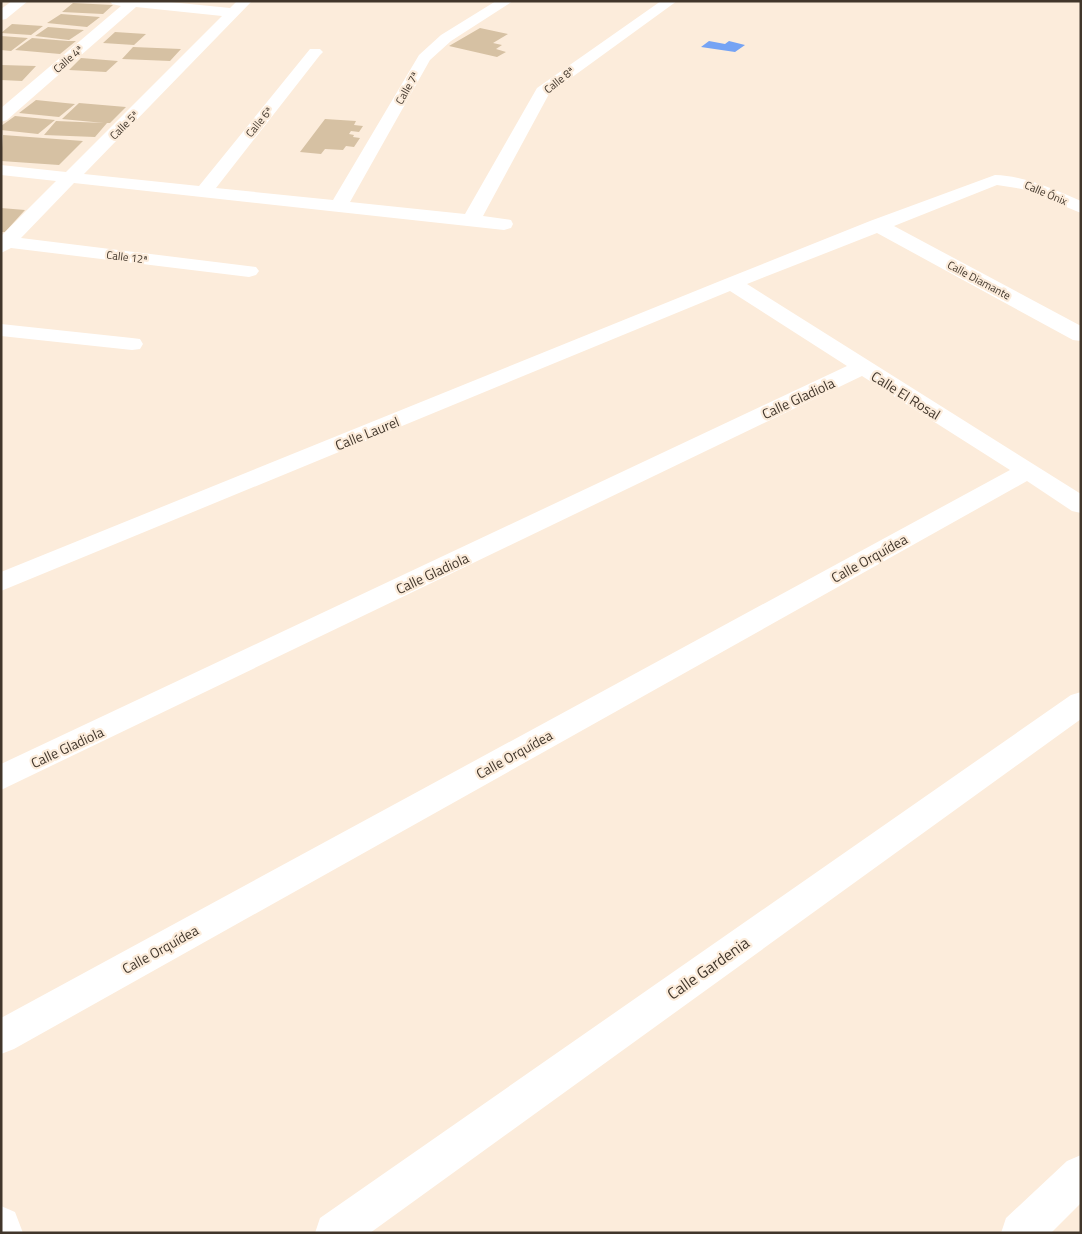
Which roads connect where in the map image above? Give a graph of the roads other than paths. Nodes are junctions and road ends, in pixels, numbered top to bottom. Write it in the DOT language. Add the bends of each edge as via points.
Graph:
graph roads {
  1 [pos="21,1"];
  2 [pos="117,1"];
  3 [pos="506,1"];
  4 [pos="670,1"];
  5 [pos="134,2"];
  6 [pos="239,7"];
  7 [pos="1,16"];
  8 [pos="315,52"];
  9 [pos="1,117"];
  10 [pos="1,170"];
  11 [pos="72,177"];
  12 [pos="1010,179"];
  13 [pos="204,191"];
  14 [pos="339,205"];
  15 [pos="1081,208"];
  16 [pos="470,220"];
  17 [pos="504,224"];
  18 [pos="878,225"];
  19 [pos="4,245"];
  20 [pos="249,271"];
  21 [pos="732,283"];
  22 [pos="1,330"];
  23 [pos="1081,335"];
  24 [pos="132,344"];
  25 [pos="863,367"];
  26 [pos="1027,471"];
  27 [pos="1081,505"];
  28 [pos="1,582"];
  29 [pos="1081,702"];
  30 [pos="1,778"];
  31 [pos="1,1037"];
  32 [pos="1081,1175"];
  33 [pos="1,1226"];
  34 [pos="3,1233"];
  35 [pos="335,1233"];
  36 [pos="1021,1233"];
  1 -- 7 [label="street"];
  2 -- 5 [label="street"];
  3 -- 14 [label="street, Calle 7ª" via="446,38 424,58"];
  4 -- 16 [label="street, Calle 8ª" via="543,91"];
  5 -- 6 [label="street"];
  5 -- 9 [label="street, Calle 4ª"];
  6 -- 11 [label="street, Calle 5ª"];
  8 -- 13 [label="street, Calle 6ª"];
  10 -- 11 [label="street"];
  11 -- 13 [label="street"];
  11 -- 19 [label="street, Calle 5ª"];
  12 -- 15 [label="street, Calle Ónix"];
  12 -- 18 [label="street, Calle Laurel" via="995,180"];
  13 -- 14 [label="street"];
  14 -- 16 [label="street"];
  16 -- 17 [label="street"];
  18 -- 21 [label="street, Calle Laurel"];
  18 -- 23 [label="street, Calle Diamante"];
  19 -- 20 [label="street, Calle 12ª"];
  21 -- 25 [label="street, Calle El Rosal"];
  21 -- 28 [label="street, Calle Laurel"];
  22 -- 24 [label="street"];
  25 -- 26 [label="street, Calle El Rosal"];
  25 -- 30 [label="street, Calle Gladiola"];
  26 -- 27 [label="street, Calle El Rosal"];
  26 -- 31 [label="street, Calle Orquídea"];
  29 -- 35 [label="street, Calle Gardenia"];
  32 -- 36 [label="street"];
  33 -- 34 [label="street"];
}
